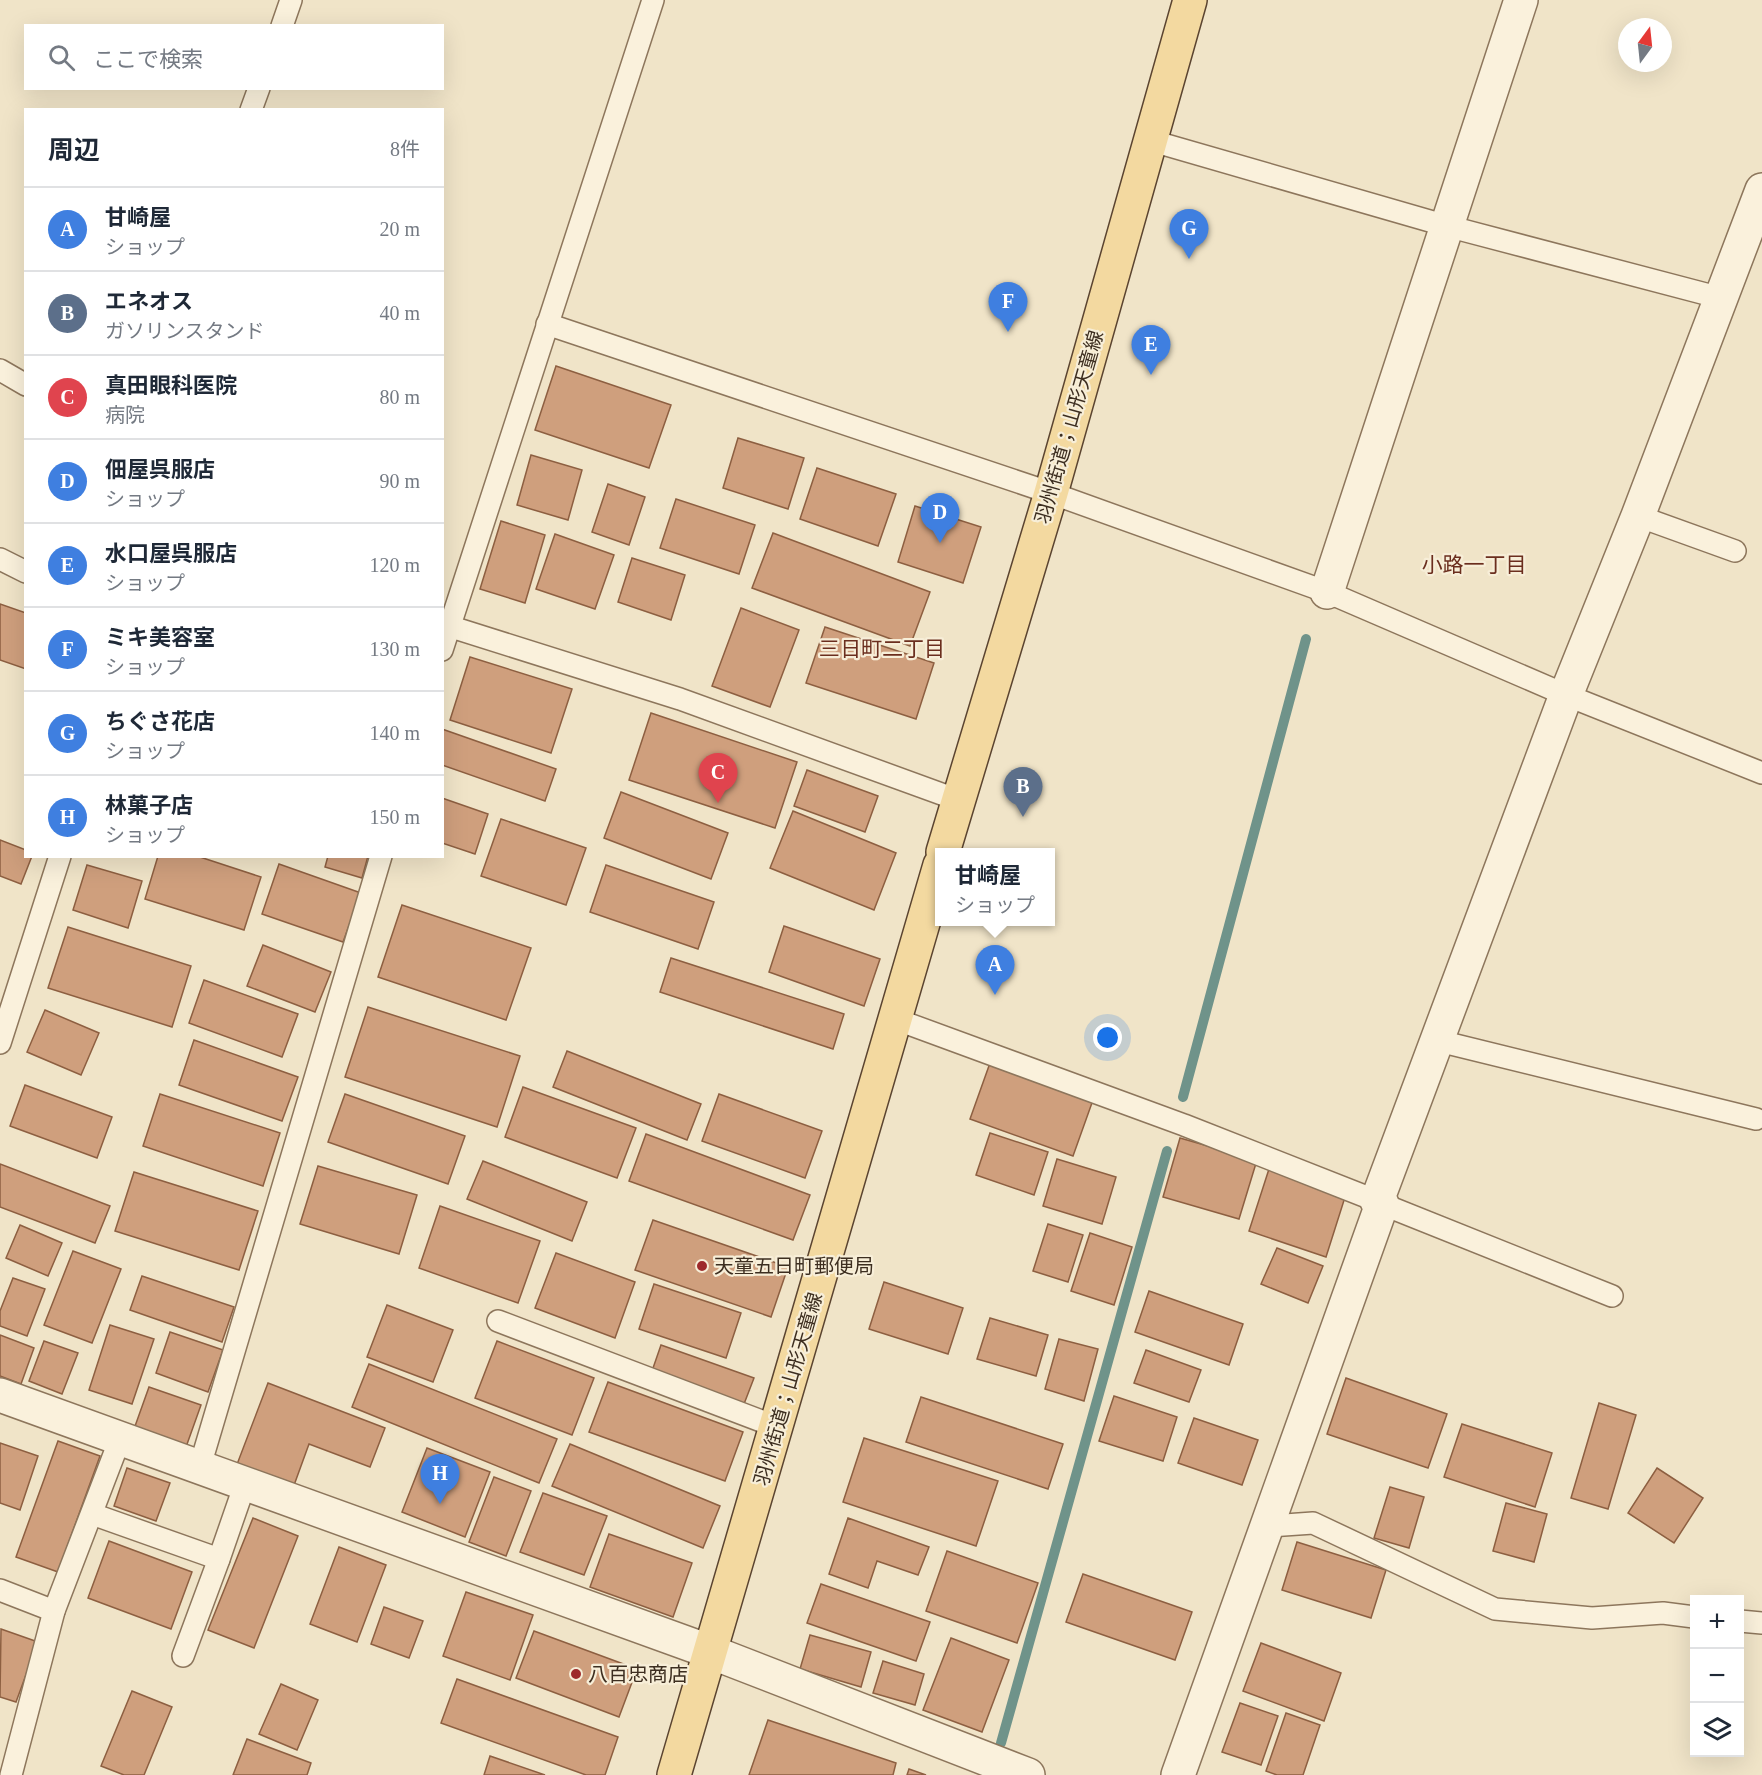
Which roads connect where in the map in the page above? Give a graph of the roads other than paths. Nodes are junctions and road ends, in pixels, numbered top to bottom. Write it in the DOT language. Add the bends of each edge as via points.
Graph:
graph roads {
  1 [pos="291,0"];
  2 [pos="653,0"];
  3 [pos="1190,0"];
  4 [pos="1521,0"];
  5 [pos="283,24"];
  6 [pos="258,90"];
  7 [pos="252,108"];
  8 [pos="1149,140"];
  9 [pos="1762,189"];
  10 [pos="1447,226"];
  11 [pos="1753,241"];
  12 [pos="1721,298"];
  13 [pos="547,324"];
  14 [pos="0,370"];
  15 [pos="24,384"];
  16 [pos="1051,493"];
  17 [pos="1638,516"];
  18 [pos="1735,551"];
  19 [pos="0,560"];
  20 [pos="24,571"];
  21 [pos="1327,591"];
  22 [pos="446,625"];
  23 [pos="1566,694"];
  24 [pos="1762,773"];
  25 [pos="958,800"];
  26 [pos="944,848"];
  27 [pos="59,858"];
  28 [pos="380,858"];
  29 [pos="935,879"];
  30 [pos="895,1019"];
  31 [pos="1439,1041"];
  32 [pos="0,1043"];
  33 [pos="1756,1119"];
  34 [pos="1380,1202"];
  35 [pos="1612,1296"];
  36 [pos="498,1321"];
  37 [pos="0,1395"];
  38 [pos="777,1427"];
  39 [pos="120,1438"];
  40 [pos="200,1466"];
  41 [pos="245,1484"];
  42 [pos="92,1514"];
  43 [pos="1269,1526"];
  44 [pos="219,1559"];
  45 [pos="0,1590"];
  46 [pos="54,1611"];
  47 [pos="1690,1616"];
  48 [pos="1744,1621"];
  49 [pos="1762,1623"];
  50 [pos="711,1652"];
  51 [pos="183,1656"];
  52 [pos="1008,1771"];
  53 [pos="11,1775"];
  54 [pos="674,1775"];
  55 [pos="1178,1775"];
  1 -- 5 [label="lane"];
  2 -- 13 [label="lane"];
  3 -- 8 [label="main road, 羽州街道；山形天童線"];
  4 -- 10 [label="street"];
  6 -- 7 [label="lane"];
  8 -- 10 [label="lane"];
  8 -- 16 [label="main road, 羽州街道；山形天童線"];
  9 -- 11 [label="street"];
  10 -- 12 [label="lane"];
  10 -- 21 [label="street"];
  11 -- 12 [label="street"];
  12 -- 17 [label="street"];
  13 -- 16 [label="lane"];
  13 -- 22 [label="lane"];
  14 -- 15 [label="lane"];
  16 -- 21 [label="lane"];
  16 -- 25 [label="main road, 羽州街道；山形天童線"];
  17 -- 18 [label="lane"];
  17 -- 23 [label="street"];
  19 -- 20 [label="lane"];
  21 -- 23 [label="lane"];
  22 -- 25 [label="lane" via="680,699"];
  23 -- 24 [label="lane"];
  23 -- 31 [label="street"];
  25 -- 26 [label="main road, 羽州街道；山形天童線"];
  27 -- 32 [label="lane"];
  28 -- 40 [label="lane"];
  29 -- 30 [label="main road, 羽州街道；山形天童線"];
  30 -- 34 [label="lane"];
  30 -- 38 [label="main road, 羽州街道；山形天童線"];
  31 -- 33 [label="lane"];
  31 -- 34 [label="street"];
  34 -- 35 [label="lane"];
  34 -- 43 [label="street"];
  36 -- 38 [label="lane"];
  37 -- 39 [label="street"];
  38 -- 50 [label="main road, 羽州街道；山形天童線"];
  39 -- 40 [label="street"];
  39 -- 42 [label="lane"];
  40 -- 41 [label="street"];
  41 -- 44 [label="lane"];
  41 -- 50 [label="street"];
  42 -- 44 [label="lane"];
  42 -- 46 [label="lane"];
  43 -- 47 [label="lane" via="1313,1523 1495,1609 1592,1618 1663,1613"];
  43 -- 55 [label="street"];
  44 -- 51 [label="lane"];
  45 -- 46 [label="lane"];
  46 -- 53 [label="lane"];
  48 -- 49 [label="lane"];
  50 -- 52 [label="street"];
  50 -- 54 [label="main road, 羽州街道；山形天童線"];
}
